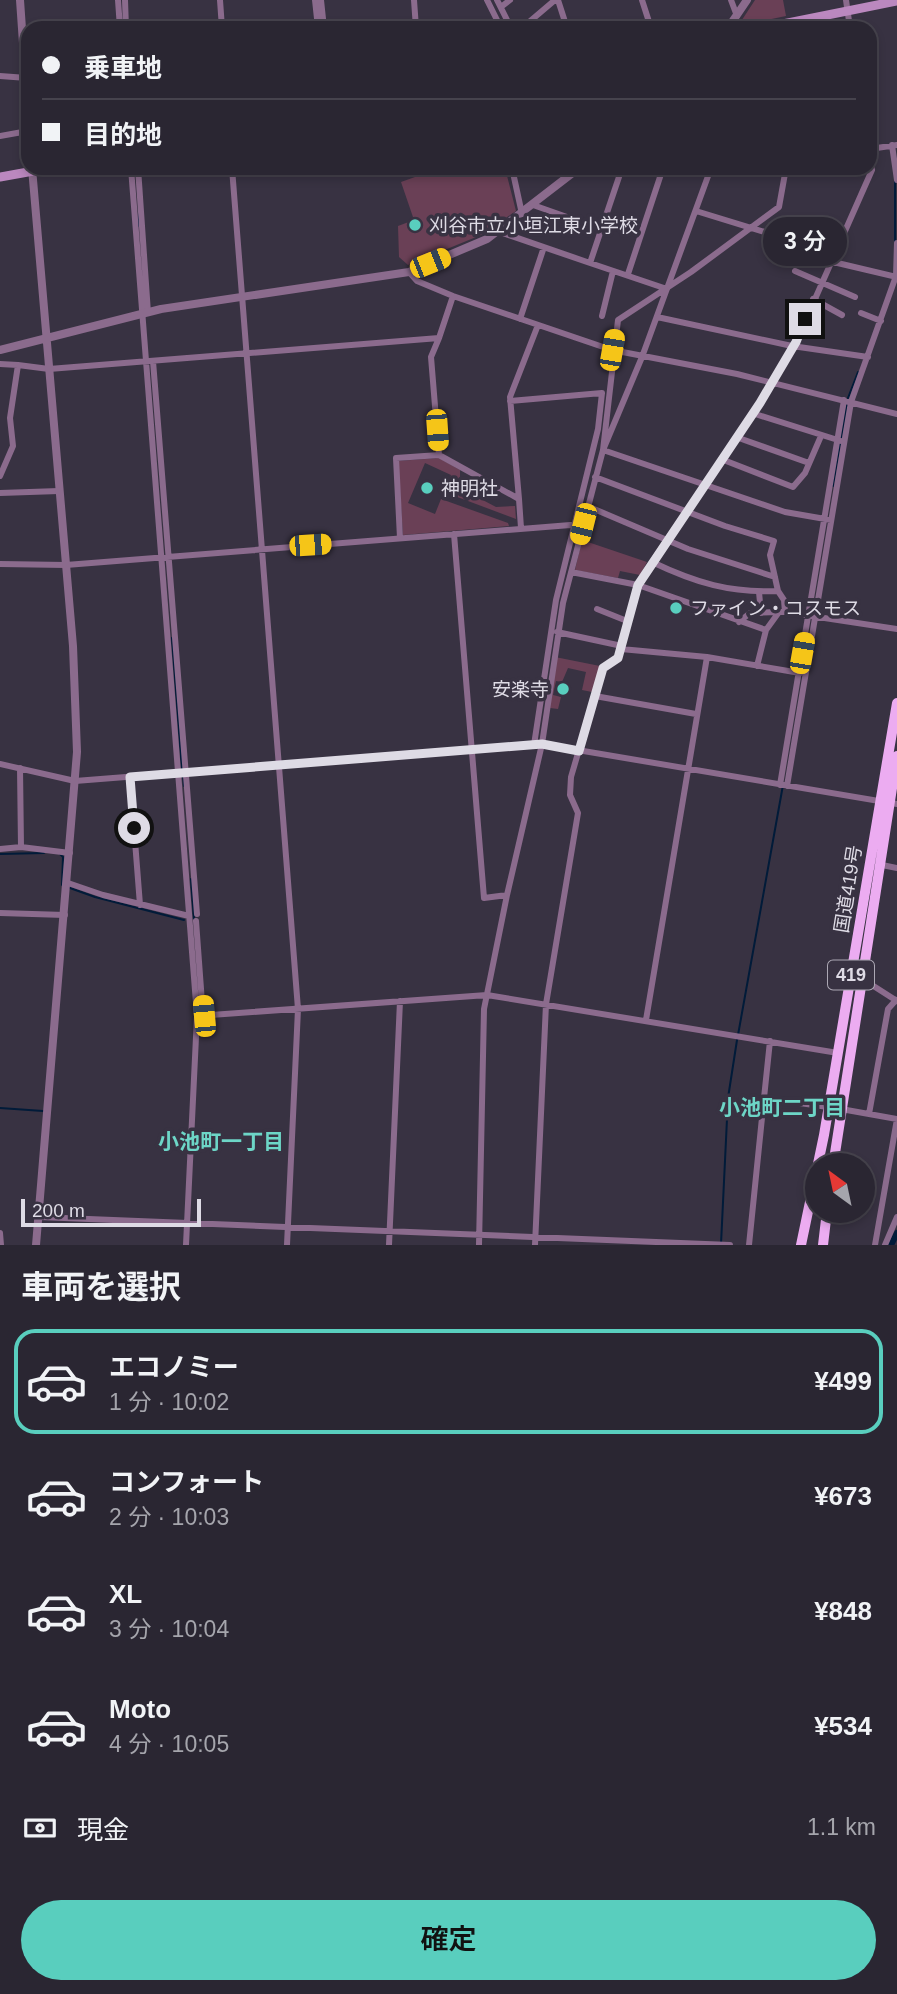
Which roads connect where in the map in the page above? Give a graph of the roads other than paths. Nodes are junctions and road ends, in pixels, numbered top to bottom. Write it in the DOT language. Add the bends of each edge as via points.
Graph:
graph roads {
  1 [pos="20,0"];
  2 [pos="118,0"];
  3 [pos="125,0"];
  4 [pos="220,0"];
  5 [pos="315,0"];
  6 [pos="321,0"];
  7 [pos="414,0"];
  8 [pos="487,0"];
  9 [pos="498,0"];
  10 [pos="510,0"];
  11 [pos="557,0"];
  12 [pos="642,0"];
  13 [pos="731,0"];
  14 [pos="747,0"];
  15 [pos="846,0"];
  16 [pos="897,1"];
  17 [pos="501,7"];
  18 [pos="847,11"];
  19 [pos="737,16"];
  20 [pos="22,21"];
  21 [pos="120,21"];
  22 [pos="126,21"];
  23 [pos="222,21"];
  24 [pos="316,21"];
  25 [pos="323,21"];
  26 [pos="416,21"];
  27 [pos="498,21"];
  28 [pos="508,21"];
  29 [pos="531,21"];
  30 [pos="564,21"];
  31 [pos="649,21"];
  32 [pos="733,21"];
  33 [pos="802,21"];
  34 [pos="849,21"];
  35 [pos="0,76"];
  36 [pos="21,78"];
  37 [pos="21,132"];
  38 [pos="0,136"];
  39 [pos="895,145"];
  40 [pos="877,148"];
  41 [pos="21,172"];
  42 [pos="32,175"];
  43 [pos="132,175"];
  44 [pos="138,175"];
  45 [pos="233,175"];
  46 [pos="514,175"];
  47 [pos="566,175"];
  48 [pos="620,175"];
  49 [pos="661,175"];
  50 [pos="709,175"];
  51 [pos="785,175"];
  52 [pos="870,175"];
  53 [pos="0,177"];
  54 [pos="897,180"];
  55 [pos="533,205"];
  56 [pos="696,211"];
  57 [pos="522,214"];
  58 [pos="753,228"];
  59 [pos="601,229"];
  60 [pos="497,232"];
  61 [pos="897,243"];
  62 [pos="544,247"];
  63 [pos="833,253"];
  64 [pos="830,261"];
  65 [pos="590,263"];
  66 [pos="613,271"];
  67 [pos="795,271"];
  68 [pos="409,272"];
  69 [pos="628,274"];
  70 [pos="896,276"];
  71 [pos="821,280"];
  72 [pos="667,289"];
  73 [pos="453,296"];
  74 [pos="855,297"];
  75 [pos="243,298"];
  76 [pos="813,299"];
  77 [pos="146,313"];
  78 [pos="861,313"];
  79 [pos="602,316"];
  80 [pos="842,316"];
  81 [pos="657,317"];
  82 [pos="520,319"];
  83 [pos="805,319"];
  84 [pos="879,320"];
  85 [pos="538,325"];
  86 [pos="821,327"];
  87 [pos="47,338"];
  88 [pos="439,338"];
  89 [pos="792,346"];
  90 [pos="0,350"];
  91 [pos="612,350"];
  92 [pos="247,353"];
  93 [pos="642,357"];
  94 [pos="865,357"];
  95 [pos="150,361"];
  96 [pos="0,364"];
  97 [pos="18,366"];
  98 [pos="49,369"];
  99 [pos="773,383"];
  100 [pos="605,393"];
  101 [pos="510,401"];
  102 [pos="847,401"];
  103 [pos="752,413"];
  104 [pos="897,414"];
  105 [pos="0,423"];
  106 [pos="10,423"];
  107 [pos="821,436"];
  108 [pos="736,438"];
  109 [pos="841,441"];
  110 [pos="603,450"];
  111 [pos="439,455"];
  112 [pos="721,459"];
  113 [pos="809,463"];
  114 [pos="0,476"];
  115 [pos="595,477"];
  116 [pos="705,484"];
  117 [pos="59,491"];
  118 [pos="0,493"];
  119 [pos="519,499"];
  120 [pos="587,506"];
  121 [pos="687,509"];
  122 [pos="828,519"];
  123 [pos="583,524"];
  124 [pos="574,525"];
  125 [pos="522,528"];
  126 [pos="454,534"];
  127 [pos="400,538"];
  128 [pos="666,540"];
  129 [pos="263,549"];
  130 [pos="165,557"];
  131 [pos="652,562"];
  132 [pos="0,564"];
  133 [pos="66,565"];
  134 [pos="571,572"];
  135 [pos="775,577"];
  136 [pos="638,585"];
  137 [pos="778,590"];
  138 [pos="760,592"];
  139 [pos="597,609"];
  140 [pos="761,612"];
  141 [pos="782,612"];
  142 [pos="812,615"];
  143 [pos="628,621"];
  144 [pos="739,622"];
  145 [pos="897,629"];
  146 [pos="766,630"];
  147 [pos="557,632"];
  148 [pos="622,648"];
  149 [pos="707,657"];
  150 [pos="757,666"];
  151 [pos="802,673"];
  152 [pos="595,696"];
  153 [pos="897,703"];
  154 [pos="696,713"];
  155 [pos="542,744"];
  156 [pos="534,745"];
  157 [pos="472,750"];
  158 [pos="579,751"];
  159 [pos="897,756"];
  160 [pos="0,764"];
  161 [pos="279,765"];
  162 [pos="20,768"];
  163 [pos="687,769"];
  164 [pos="182,772"];
  165 [pos="130,777"];
  166 [pos="75,781"];
  167 [pos="784,785"];
  168 [pos="889,802"];
  169 [pos="21,848"];
  170 [pos="0,849"];
  171 [pos="70,853"];
  172 [pos="882,865"];
  173 [pos="897,868"];
  174 [pos="67,886"];
  175 [pos="507,895"];
  176 [pos="140,905"];
  177 [pos="0,913"];
  178 [pos="65,915"];
  179 [pos="193,916"];
  180 [pos="861,978"];
  181 [pos="487,995"];
  182 [pos="896,998"];
  183 [pos="400,1001"];
  184 [pos="546,1004"];
  185 [pos="298,1009"];
  186 [pos="200,1016"];
  187 [pos="646,1020"];
  188 [pos="770,1041"];
  189 [pos="838,1053"];
  190 [pos="764,1098"];
  191 [pos="828,1107"];
  192 [pos="841,1109"];
  193 [pos="869,1114"];
  194 [pos="897,1119"];
  195 [pos="835,1153"];
  196 [pos="39,1217"];
  197 [pos="897,1217"];
  198 [pos="188,1221"];
  199 [pos="826,1223"];
  200 [pos="288,1226"];
  201 [pos="390,1230"];
  202 [pos="0,1233"];
  203 [pos="479,1234"];
  204 [pos="535,1237"];
  205 [pos="1,1245"];
  206 [pos="36,1245"];
  207 [pos="186,1245"];
  208 [pos="287,1245"];
  209 [pos="389,1245"];
  210 [pos="479,1245"];
  211 [pos="535,1245"];
  212 [pos="717,1245"];
  213 [pos="728,1245"];
  214 [pos="748,1245"];
  215 [pos="800,1245"];
  216 [pos="823,1245"];
  217 [pos="874,1245"];
  218 [pos="885,1245"];
  1 -- 20 [label="street"];
  2 -- 21 [label="street"];
  3 -- 22 [label="street"];
  4 -- 23 [label="street"];
  5 -- 24 [label="street"];
  6 -- 25 [label="street"];
  7 -- 26 [label="street"];
  8 -- 27 [label="street"];
  9 -- 17 [label="street"];
  10 -- 17 [label="street"];
  11 -- 29 [label="street"];
  11 -- 30 [label="street"];
  12 -- 31 [label="street"];
  13 -- 19 [label="street"];
  14 -- 19 [label="street"];
  15 -- 18 [label="street"];
  16 -- 18 [label="main road"];
  17 -- 28 [label="street"];
  18 -- 33 [label="main road"];
  18 -- 34 [label="street"];
  19 -- 32 [label="street"];
  35 -- 36 [label="street"];
  37 -- 38 [label="street"];
  39 -- 40 [label="street"];
  39 -- 54 [label="street"];
  41 -- 53 [label="main road"];
  42 -- 87 [label="street"];
  43 -- 77 [label="street"];
  44 -- 77 [label="street"];
  45 -- 75 [label="street"];
  46 -- 57 [label="street"];
  47 -- 55 [label="street"];
  48 -- 59 [label="street"];
  49 -- 69 [label="street"];
  50 -- 56 [label="street"];
  51 -- 58 [label="street" via="779,207"];
  52 -- 63 [label="street"];
  55 -- 57 [label="street"];
  55 -- 59 [label="street"];
  56 -- 58 [label="street"];
  56 -- 72 [label="street"];
  57 -- 60 [label="street"];
  58 -- 63 [label="street"];
  58 -- 72 [label="street"];
  59 -- 65 [label="street"];
  60 -- 62 [label="street"];
  60 -- 68 [label="street"];
  61 -- 70 [label="street"];
  62 -- 65 [label="street"];
  62 -- 82 [label="street"];
  63 -- 64 [label="street"];
  64 -- 70 [label="street"];
  64 -- 71 [label="street"];
  65 -- 66 [label="street"];
  66 -- 69 [label="street"];
  66 -- 79 [label="street"];
  67 -- 71 [label="street"];
  68 -- 73 [label="street" via="416,282"];
  68 -- 75 [label="street"];
  69 -- 72 [label="street"];
  70 -- 84 [label="street"];
  71 -- 74 [label="street"];
  71 -- 76 [label="street"];
  72 -- 81 [label="street"];
  72 -- 91 [label="street" via="618,320"];
  73 -- 82 [label="street"];
  73 -- 88 [label="street"];
  75 -- 77 [label="street"];
  75 -- 92 [label="street"];
  76 -- 80 [label="street"];
  76 -- 83 [label="street"];
  77 -- 87 [label="street"];
  77 -- 95 [label="street"];
  78 -- 84 [label="street"];
  81 -- 89 [label="street"];
  81 -- 93 [label="street"];
  82 -- 85 [label="street"];
  83 -- 86 [label="street"];
  83 -- 89 [label="street"];
  84 -- 94 [label="street"];
  85 -- 91 [label="street"];
  85 -- 101 [label="street"];
  87 -- 90 [label="street"];
  87 -- 98 [label="street"];
  88 -- 92 [label="street"];
  88 -- 111 [label="street" via="431,357"];
  89 -- 94 [label="street"];
  89 -- 99 [label="street"];
  91 -- 93 [label="street"];
  91 -- 100 [label="street"];
  92 -- 95 [label="street"];
  92 -- 129 [label="street"];
  93 -- 99 [label="street"];
  93 -- 110 [label="street"];
  94 -- 102 [label="street"];
  95 -- 98 [label="street"];
  95 -- 130 [label="street"];
  96 -- 97 [label="street"];
  97 -- 98 [label="street"];
  97 -- 106 [label="street"];
  98 -- 117 [label="street"];
  99 -- 102 [label="street"];
  99 -- 103 [label="street"];
  100 -- 101 [label="street"];
  100 -- 110 [label="street"];
  100 -- 124 [label="street"];
  101 -- 119 [label="street"];
  102 -- 104 [label="street"];
  102 -- 109 [label="street"];
  103 -- 107 [label="street"];
  103 -- 108 [label="street"];
  105 -- 106 [label="street"];
  106 -- 114 [label="street" via="13,446"];
  107 -- 109 [label="street"];
  107 -- 113 [label="street"];
  108 -- 112 [label="street"];
  108 -- 113 [label="street"];
  109 -- 122 [label="street"];
  110 -- 115 [label="street"];
  110 -- 116 [label="street"];
  111 -- 119 [label="street"];
  111 -- 127 [label="street" via="396,458"];
  112 -- 113 [label="street" via="793,486"];
  112 -- 116 [label="street"];
  115 -- 120 [label="street"];
  115 -- 121 [label="street"];
  116 -- 121 [label="street"];
  116 -- 122 [label="street" via="785,512"];
  117 -- 118 [label="street"];
  117 -- 133 [label="street"];
  119 -- 125 [label="street"];
  120 -- 123 [label="street"];
  120 -- 128 [label="street"];
  121 -- 128 [label="street"];
  121 -- 135 [label="street" via="774,541 770,555"];
  122 -- 142 [label="street"];
  123 -- 124 [label="street"];
  123 -- 134 [label="street"];
  124 -- 125 [label="street"];
  124 -- 156 [label="street" via="548,641"];
  125 -- 126 [label="street"];
  126 -- 127 [label="street"];
  126 -- 157 [label="street"];
  127 -- 129 [label="street"];
  128 -- 131 [label="street"];
  128 -- 135 [label="street"];
  129 -- 130 [label="street"];
  129 -- 161 [label="street"];
  130 -- 133 [label="street"];
  130 -- 164 [label="street"];
  131 -- 136 [label="street"];
  131 -- 138 [label="street" via="692,581"];
  132 -- 133 [label="street"];
  133 -- 166 [label="street" via="77,719"];
  134 -- 136 [label="street"];
  134 -- 147 [label="street"];
  135 -- 137 [label="street"];
  136 -- 143 [label="street"];
  136 -- 144 [label="street"];
  137 -- 138 [label="street"];
  137 -- 141 [label="street" via="784,600"];
  138 -- 140 [label="street"];
  139 -- 143 [label="street"];
  140 -- 141 [label="street"];
  140 -- 144 [label="street" via="750,613"];
  141 -- 142 [label="street"];
  141 -- 146 [label="street"];
  142 -- 145 [label="street"];
  142 -- 151 [label="street"];
  143 -- 148 [label="street"];
  144 -- 146 [label="street"];
  146 -- 150 [label="street"];
  147 -- 148 [label="street"];
  147 -- 155 [label="street"];
  148 -- 149 [label="street"];
  148 -- 152 [label="street" via="618,658 603,668"];
  149 -- 150 [label="street"];
  149 -- 154 [label="street"];
  150 -- 151 [label="street"];
  151 -- 167 [label="street"];
  152 -- 154 [label="street"];
  152 -- 158 [label="street"];
  153 -- 168 [label="highway, 国道419号 / 419"];
  154 -- 163 [label="street"];
  155 -- 156 [label="street"];
  155 -- 158 [label="street"];
  155 -- 175 [label="street"];
  156 -- 157 [label="street"];
  157 -- 161 [label="street"];
  157 -- 175 [label="street" via="484,898"];
  158 -- 163 [label="street"];
  158 -- 184 [label="street" via="570,794 578,813"];
  159 -- 168 [label="highway, 国道419号 / 419"];
  160 -- 162 [label="street"];
  161 -- 164 [label="street"];
  161 -- 185 [label="street"];
  162 -- 166 [label="street"];
  162 -- 169 [label="street"];
  163 -- 167 [label="street"];
  163 -- 187 [label="street"];
  164 -- 165 [label="street"];
  164 -- 179 [label="street"];
  165 -- 166 [label="street"];
  165 -- 176 [label="street"];
  166 -- 171 [label="street"];
  167 -- 168 [label="street"];
  168 -- 172 [label="highway, 国道419号 / 419"];
  168 -- 189 [label="highway, 国道419号 / 419"];
  169 -- 170 [label="street"];
  169 -- 171 [label="street"];
  171 -- 174 [label="street"];
  172 -- 173 [label="street"];
  172 -- 180 [label="highway, 国道419号 / 419"];
  174 -- 176 [label="street"];
  174 -- 178 [label="street"];
  175 -- 181 [label="street"];
  176 -- 179 [label="street"];
  177 -- 178 [label="street"];
  178 -- 196 [label="street"];
  179 -- 186 [label="street"];
  180 -- 182 [label="street"];
  180 -- 192 [label="highway, 国道419号 / 419"];
  181 -- 183 [label="street"];
  181 -- 184 [label="street"];
  181 -- 203 [label="street"];
  182 -- 193 [label="street" via="888,1009"];
  183 -- 185 [label="street"];
  183 -- 201 [label="street"];
  184 -- 187 [label="street"];
  184 -- 204 [label="street"];
  185 -- 186 [label="street"];
  185 -- 200 [label="street"];
  186 -- 198 [label="street"];
  187 -- 188 [label="street"];
  188 -- 189 [label="street"];
  188 -- 190 [label="street"];
  189 -- 191 [label="highway, 国道419号 / 419"];
  190 -- 191 [label="street"];
  190 -- 214 [label="street"];
  191 -- 215 [label="highway, 国道419号 / 419"];
  192 -- 193 [label="street"];
  192 -- 195 [label="highway, 国道419号 / 419"];
  193 -- 194 [label="street"];
  194 -- 217 [label="street"];
  196 -- 198 [label="street"];
  196 -- 206 [label="street"];
  197 -- 218 [label="street"];
  198 -- 200 [label="street"];
  198 -- 207 [label="street"];
  199 -- 216 [label="highway"];
  200 -- 201 [label="street"];
  200 -- 208 [label="street"];
  201 -- 203 [label="street"];
  201 -- 209 [label="street"];
  202 -- 205 [label="street"];
  203 -- 204 [label="street"];
  203 -- 210 [label="street"];
  204 -- 211 [label="street"];
  204 -- 212 [label="street"];
  212 -- 213 [label="street"];
}
